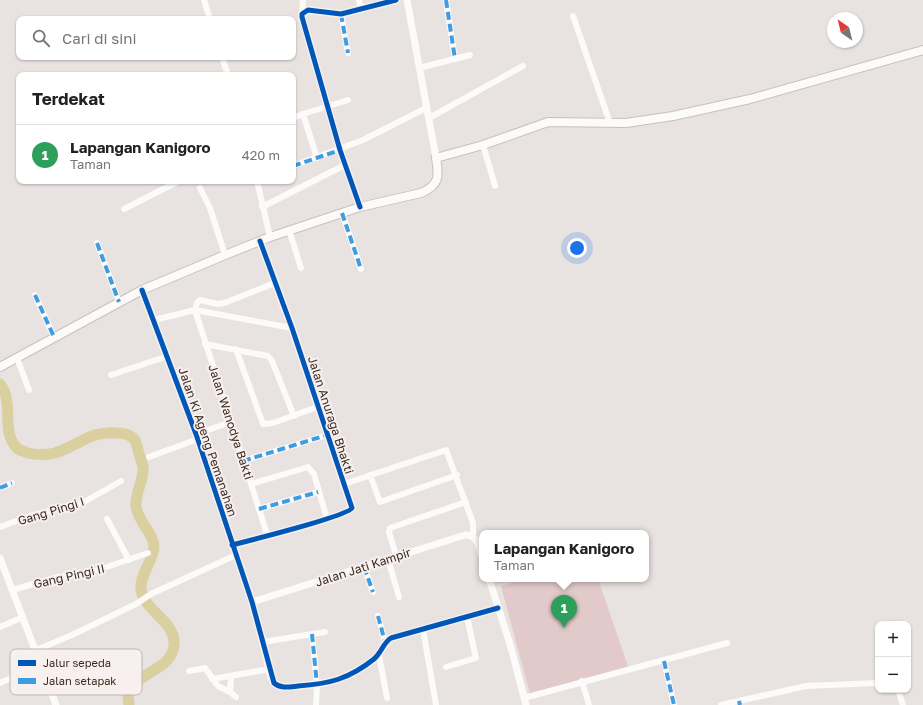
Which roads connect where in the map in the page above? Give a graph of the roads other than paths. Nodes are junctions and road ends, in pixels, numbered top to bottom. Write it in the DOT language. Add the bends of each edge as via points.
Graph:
graph roads {
  1 [pos="204,0"];
  2 [pos="303,0"];
  3 [pos="359,0"];
  4 [pos="396,0"];
  5 [pos="407,0"];
  6 [pos="446,0"];
  7 [pos="361,9"];
  8 [pos="302,14"];
  9 [pos="341,14"];
  10 [pos="209,16"];
  11 [pos="573,16"];
  12 [pos="923,50"];
  13 [pos="348,53"];
  14 [pos="470,55"];
  15 [pos="455,59"];
  16 [pos="223,60"];
  17 [pos="523,66"];
  18 [pos="419,68"];
  19 [pos="227,72"];
  20 [pos="348,100"];
  21 [pos="328,105"];
  22 [pos="426,108"];
  23 [pos="303,114"];
  24 [pos="296,117"];
  25 [pos="429,118"];
  26 [pos="610,123"];
  27 [pos="483,144"];
  28 [pos="340,150"];
  29 [pos="317,158"];
  30 [pos="436,158"];
  31 [pos="296,165"];
  32 [pos="345,165"];
  33 [pos="173,184"];
  34 [pos="258,184"];
  35 [pos="495,186"];
  36 [pos="200,188"];
  37 [pos="262,207"];
  38 [pos="360,207"];
  39 [pos="124,209"];
  40 [pos="342,213"];
  41 [pos="289,230"];
  42 [pos="270,237"];
  43 [pos="260,241"];
  44 [pos="97,243"];
  45 [pos="226,255"];
  46 [pos="301,268"];
  47 [pos="361,269"];
  48 [pos="275,284"];
  49 [pos="142,290"];
  50 [pos="35,295"];
  51 [pos="119,302"];
  52 [pos="196,310"];
  53 [pos="154,320"];
  54 [pos="292,328"];
  55 [pos="54,337"];
  56 [pos="205,344"];
  57 [pos="236,349"];
  58 [pos="168,356"];
  59 [pos="17,358"];
  60 [pos="0,367"];
  61 [pos="111,375"];
  62 [pos="29,390"];
  63 [pos="317,406"];
  64 [pos="294,416"];
  65 [pos="231,422"];
  66 [pos="327,435"];
  67 [pos="197,437"];
  68 [pos="149,457"];
  69 [pos="243,461"];
  70 [pos="370,475"];
  71 [pos="456,475"];
  72 [pos="121,481"];
  73 [pos="12,483"];
  74 [pos="251,484"];
  75 [pos="344,484"];
  76 [pos="0,488"];
  77 [pos="318,492"];
  78 [pos="466,502"];
  79 [pos="259,509"];
  80 [pos="107,519"];
  81 [pos="327,519"];
  82 [pos="0,527"];
  83 [pos="267,534"];
  84 [pos="473,536"];
  85 [pos="232,545"];
  86 [pos="479,546"];
  87 [pos="148,553"];
  88 [pos="236,555"];
  89 [pos="396,556"];
  90 [pos="0,558"];
  91 [pos="388,559"];
  92 [pos="129,560"];
  93 [pos="364,567"];
  94 [pos="490,582"];
  95 [pos="12,590"];
  96 [pos="373,592"];
  97 [pos="398,597"];
  98 [pos="252,602"];
  99 [pos="498,608"];
  100 [pos="378,616"];
  101 [pos="23,617"];
  102 [pos="467,617"];
  103 [pos="0,627"];
  104 [pos="423,629"];
  105 [pos="325,632"];
  106 [pos="312,634"];
  107 [pos="263,642"];
  108 [pos="385,642"];
  109 [pos="727,642"];
  110 [pos="36,649"];
  111 [pos="38,649"];
  112 [pos="379,654"];
  113 [pos="664,661"];
  114 [pos="446,667"];
  115 [pos="270,669"];
  116 [pos="188,671"];
  117 [pos="231,677"];
  118 [pos="10,678"];
  119 [pos="212,679"];
  120 [pos="582,681"];
  121 [pos="0,683"];
  122 [pos="875,683"];
  123 [pos="317,684"];
  124 [pos="230,692"];
  125 [pos="899,693"];
  126 [pos="52,695"];
  127 [pos="236,697"];
  128 [pos="387,698"];
  129 [pos="524,698"];
  130 [pos="739,703"];
  131 [pos="56,705"];
  132 [pos="316,705"];
  133 [pos="436,705"];
  134 [pos="526,705"];
  135 [pos="589,705"];
  136 [pos="674,705"];
  137 [pos="721,705"];
  138 [pos="903,705"];
  1 -- 10 [label="street"];
  2 -- 8 [label="street"];
  3 -- 7 [label="street"];
  4 -- 7 [label="street"];
  5 -- 18 [label="street"];
  6 -- 15 [label="street"];
  7 -- 9 [label="street"];
  8 -- 9 [label="street" via="308,10"];
  8 -- 21 [label="street"];
  9 -- 13 [label="street"];
  11 -- 26 [label="street"];
  12 -- 26 [label="main road" via="740,101 660,118"];
  14 -- 15 [label="street"];
  15 -- 18 [label="street"];
  16 -- 19 [label="street"];
  17 -- 25 [label="street"];
  18 -- 22 [label="street"];
  20 -- 21 [label="street"];
  21 -- 23 [label="street"];
  21 -- 28 [label="street"];
  22 -- 25 [label="street"];
  22 -- 28 [label="street"];
  23 -- 24 [label="street"];
  23 -- 29 [label="street"];
  25 -- 30 [label="street"];
  26 -- 27 [label="main road" via="552,121"];
  27 -- 30 [label="main road"];
  27 -- 35 [label="street"];
  28 -- 29 [label="street"];
  28 -- 32 [label="street"];
  29 -- 31 [label="street"];
  30 -- 38 [label="main road" via="438,177 430,189"];
  32 -- 37 [label="street"];
  32 -- 38 [label="street"];
  33 -- 39 [label="street"];
  34 -- 37 [label="street"];
  36 -- 45 [label="street" via="210,208"];
  37 -- 42 [label="street"];
  38 -- 40 [label="main road"];
  40 -- 41 [label="main road"];
  40 -- 47 [label="street"];
  41 -- 42 [label="main road"];
  41 -- 46 [label="street"];
  42 -- 43 [label="main road"];
  43 -- 45 [label="main road"];
  43 -- 48 [label="street, Jalan Anuraga Bhakti"];
  44 -- 51 [label="street"];
  45 -- 49 [label="main road"];
  48 -- 52 [label="street" via="224,303 200,300"];
  48 -- 54 [label="street, Jalan Anuraga Bhakti"];
  49 -- 51 [label="main road"];
  49 -- 53 [label="street, Jalan Ki Ageng Pemanahan"];
  50 -- 55 [label="street"];
  51 -- 55 [label="main road"];
  52 -- 53 [label="street"];
  52 -- 54 [label="street"];
  52 -- 56 [label="street, Jalan Wanodya Bakti"];
  53 -- 58 [label="street, Jalan Ki Ageng Pemanahan"];
  54 -- 63 [label="street, Jalan Anuraga Bhakti"];
  55 -- 59 [label="main road"];
  56 -- 57 [label="street"];
  56 -- 65 [label="street, Jalan Wanodya Bakti"];
  57 -- 64 [label="street" via="265,354 270,358"];
  57 -- 64 [label="street" via="262,423 268,424"];
  58 -- 61 [label="street"];
  58 -- 67 [label="street, Jalan Ki Ageng Pemanahan"];
  59 -- 60 [label="main road"];
  59 -- 62 [label="street"];
  63 -- 64 [label="street"];
  63 -- 66 [label="street, Jalan Anuraga Bhakti"];
  65 -- 67 [label="street"];
  65 -- 69 [label="street, Jalan Wanodya Bakti"];
  66 -- 69 [label="street"];
  66 -- 75 [label="street, Jalan Anuraga Bhakti"];
  67 -- 68 [label="street"];
  67 -- 85 [label="street, Jalan Ki Ageng Pemanahan"];
  69 -- 74 [label="street, Jalan Wanodya Bakti"];
  70 -- 71 [label="street" via="446,450"];
  70 -- 71 [label="street" via="379,501 382,502"];
  70 -- 75 [label="street"];
  71 -- 78 [label="street"];
  72 -- 82 [label="street, Gang Pingi I" via="84,502"];
  73 -- 76 [label="street"];
  74 -- 77 [label="street" via="306,467 313,472"];
  74 -- 79 [label="street, Jalan Wanodya Bakti"];
  75 -- 81 [label="street, Jalan Anuraga Bhakti" via="352,508 349,512"];
  77 -- 79 [label="street"];
  77 -- 81 [label="street"];
  78 -- 84 [label="street" via="474,527"];
  78 -- 89 [label="street" via="390,528"];
  79 -- 83 [label="street, Jalan Wanodya Bakti"];
  80 -- 92 [label="street"];
  81 -- 83 [label="street"];
  83 -- 85 [label="street"];
  84 -- 86 [label="street"];
  84 -- 89 [label="street, Jalan Jati Kampir" via="465,534"];
  85 -- 88 [label="street, Jalan Ki Ageng Pemanahan"];
  87 -- 92 [label="street, Gang Pingi II"];
  88 -- 98 [label="street, Jalan Ki Ageng Pemanahan"];
  88 -- 111 [label="street"];
  89 -- 91 [label="street, Jalan Jati Kampir"];
  90 -- 95 [label="street"];
  91 -- 93 [label="street, Jalan Jati Kampir"];
  91 -- 97 [label="street"];
  92 -- 95 [label="street, Gang Pingi II" via="89,573 58,577"];
  93 -- 96 [label="street"];
  93 -- 98 [label="street, Jalan Jati Kampir"];
  94 -- 99 [label="street"];
  95 -- 101 [label="street"];
  98 -- 107 [label="street"];
  99 -- 102 [label="street"];
  99 -- 129 [label="street"];
  100 -- 108 [label="street"];
  101 -- 103 [label="street"];
  101 -- 110 [label="street"];
  102 -- 104 [label="street"];
  102 -- 114 [label="street" via="476,658"];
  104 -- 108 [label="street" via="396,636"];
  104 -- 133 [label="street"];
  105 -- 106 [label="street"];
  106 -- 107 [label="street"];
  106 -- 123 [label="street"];
  107 -- 115 [label="street"];
  108 -- 112 [label="street"];
  109 -- 113 [label="street"];
  112 -- 123 [label="street" via="349,676 330,683"];
  112 -- 128 [label="street"];
  113 -- 120 [label="street"];
  113 -- 136 [label="street"];
  115 -- 117 [label="street"];
  115 -- 123 [label="street" via="272,679 278,686"];
  116 -- 119 [label="street" via="205,668"];
  117 -- 119 [label="street"];
  117 -- 124 [label="street"];
  118 -- 121 [label="street"];
  119 -- 124 [label="street" via="221,688"];
  120 -- 129 [label="street"];
  120 -- 135 [label="street"];
  122 -- 130 [label="street" via="806,686"];
  123 -- 132 [label="street"];
  124 -- 127 [label="street"];
  125 -- 138 [label="street"];
  126 -- 131 [label="street"];
  129 -- 134 [label="street"];
  130 -- 137 [label="street"];
}
